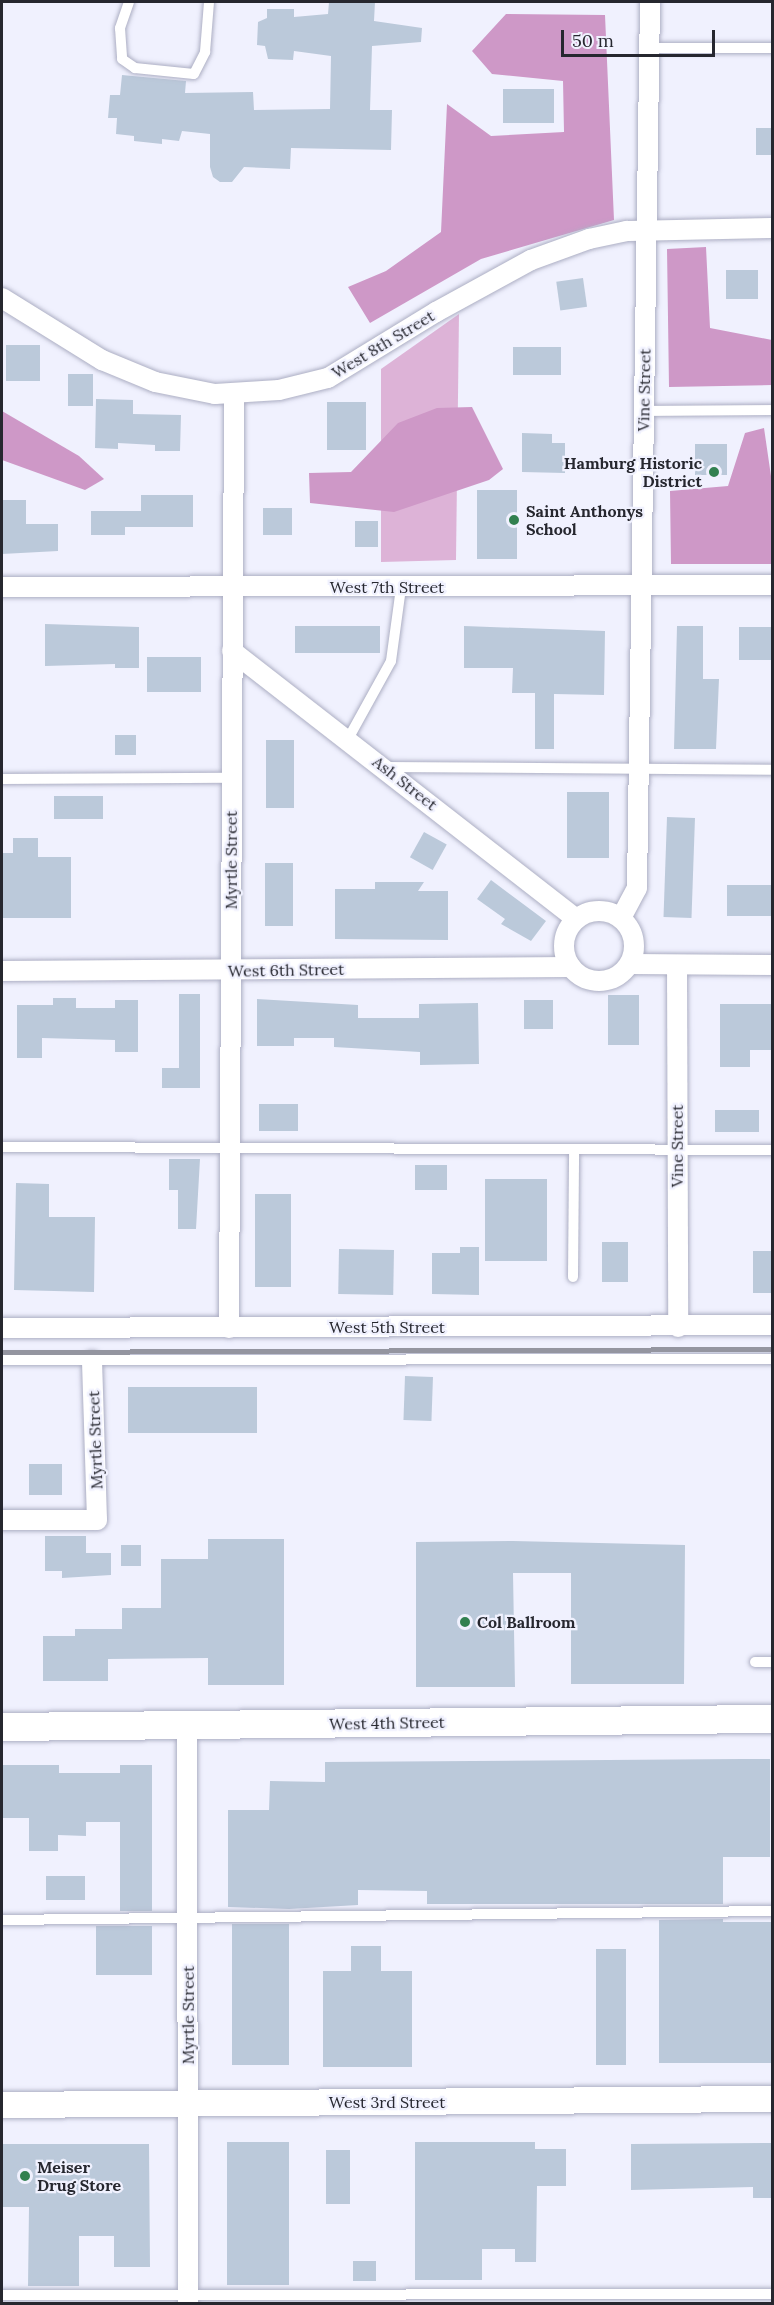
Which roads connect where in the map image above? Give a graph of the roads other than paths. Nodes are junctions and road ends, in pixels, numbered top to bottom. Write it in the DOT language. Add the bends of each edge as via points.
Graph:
graph roads {
  1 [pos="129,2"];
  2 [pos="209,2"];
  3 [pos="650,2"];
  4 [pos="649,48"];
  5 [pos="772,48"];
  6 [pos="772,228"];
  7 [pos="645,230"];
  8 [pos="2,298"];
  9 [pos="234,393"];
  10 [pos="772,410"];
  11 [pos="643,411"];
  12 [pos="642,584"];
  13 [pos="772,585"];
  14 [pos="2,587"];
  15 [pos="232,587"];
  16 [pos="400,588"];
  17 [pos="232,651"];
  18 [pos="348,739"];
  19 [pos="384,767"];
  20 [pos="772,770"];
  21 [pos="639,771"];
  22 [pos="231,778"];
  23 [pos="2,779"];
  24 [pos="621,918"];
  25 [pos="576,919"];
  26 [pos="630,964"];
  27 [pos="677,965"];
  28 [pos="772,965"];
  29 [pos="571,967"];
  30 [pos="2,971"];
  31 [pos="230,971"];
  32 [pos="230,1146"];
  33 [pos="2,1147"];
  34 [pos="574,1150"];
  35 [pos="772,1150"];
  36 [pos="677,1152"];
  37 [pos="573,1277"];
  38 [pos="772,1325"];
  39 [pos="678,1327"];
  40 [pos="2,1328"];
  41 [pos="229,1328"];
  42 [pos="772,1359"];
  43 [pos="2,1360"];
  44 [pos="92,1361"];
  45 [pos="2,1520"];
  46 [pos="755,1662"];
  47 [pos="772,1662"];
  48 [pos="772,1719"];
  49 [pos="187,1726"];
  50 [pos="2,1727"];
  51 [pos="772,1911"];
  52 [pos="187,1917"];
  53 [pos="2,1920"];
  54 [pos="772,2100"];
  55 [pos="189,2103"];
  56 [pos="2,2105"];
  57 [pos="772,2294"];
  58 [pos="2,2295"];
  59 [pos="188,2298"];
  1 -- 2 [label="lane" via="120,28 122,59 135,68 194,74 205,52"];
  3 -- 4 [label="street, Vine Street"];
  4 -- 5 [label="lane"];
  4 -- 7 [label="street, Vine Street"];
  6 -- 7 [label="street, West 8th Street"];
  7 -- 9 [label="street, West 8th Street" via="589,239 531,260 435,312 328,378 279,390"];
  7 -- 11 [label="street, Vine Street"];
  8 -- 9 [label="street, West 8th Street" via="102,360 155,382 215,394"];
  9 -- 15 [label="street, Myrtle Street"];
  10 -- 11 [label="lane"];
  11 -- 12 [label="street, Vine Street"];
  12 -- 13 [label="street, West 7th Street"];
  12 -- 16 [label="street, West 7th Street"];
  12 -- 21 [label="street, Vine Street"];
  14 -- 15 [label="street, West 7th Street"];
  15 -- 16 [label="street, West 7th Street"];
  15 -- 17 [label="street, Myrtle Street"];
  16 -- 18 [label="lane" via="392,662"];
  17 -- 18 [label="street, Ash Street"];
  17 -- 22 [label="street, Myrtle Street"];
  18 -- 19 [label="street, Ash Street"];
  19 -- 21 [label="lane"];
  19 -- 25 [label="street, Ash Street"];
  20 -- 21 [label="lane"];
  21 -- 24 [label="street, Vine Street" via="637,888"];
  22 -- 23 [label="lane"];
  22 -- 31 [label="street, Myrtle Street"];
  24 -- 25 [label="street" via="599,911"];
  24 -- 26 [label="street" via="633,937"];
  25 -- 29 [label="street" via="564,939"];
  26 -- 27 [label="street"];
  26 -- 29 [label="street" via="607,981 584,978"];
  27 -- 28 [label="street"];
  27 -- 36 [label="street, Vine Street"];
  29 -- 31 [label="street, West 6th Street"];
  30 -- 31 [label="street, West 6th Street"];
  31 -- 32 [label="street, Myrtle Street"];
  32 -- 33 [label="lane"];
  32 -- 34 [label="lane"];
  32 -- 41 [label="street, Myrtle Street"];
  34 -- 36 [label="lane"];
  34 -- 37 [label="lane"];
  35 -- 36 [label="lane"];
  36 -- 39 [label="street, Vine Street"];
  38 -- 39 [label="street, West 5th Street"];
  39 -- 41 [label="street, West 5th Street"];
  40 -- 41 [label="street, West 5th Street"];
  42 -- 44 [label="lane"];
  43 -- 44 [label="lane"];
  44 -- 45 [label="street, Myrtle Street" via="97,1520"];
  46 -- 47 [label="lane"];
  48 -- 49 [label="main road, West 4th Street"];
  49 -- 50 [label="main road, West 4th Street"];
  49 -- 52 [label="street, Myrtle Street"];
  51 -- 52 [label="lane"];
  52 -- 53 [label="lane"];
  52 -- 55 [label="street, Myrtle Street"];
  54 -- 55 [label="street, West 3rd Street"];
  55 -- 56 [label="street, West 3rd Street"];
  55 -- 59 [label="street, Myrtle Street"];
  57 -- 59 [label="lane"];
  58 -- 59 [label="lane"];
}
